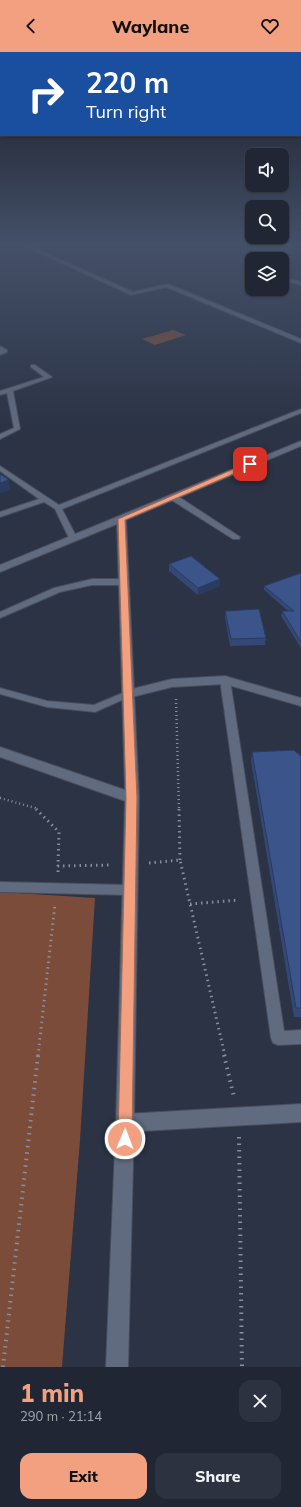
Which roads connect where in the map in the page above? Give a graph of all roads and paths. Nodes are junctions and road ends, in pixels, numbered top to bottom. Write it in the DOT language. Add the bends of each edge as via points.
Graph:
graph roads {
  1 [pos="218,306"];
  2 [pos="301,340"];
  3 [pos="0,348"];
  4 [pos="0,353"];
  5 [pos="33,366"];
  6 [pos="10,390"];
  7 [pos="0,393"];
  8 [pos="301,411"];
  9 [pos="0,437"];
  10 [pos="301,443"];
  11 [pos="0,468"];
  12 [pos="173,497"];
  13 [pos="45,499"];
  14 [pos="58,508"];
  15 [pos="0,515"];
  16 [pos="121,519"];
  17 [pos="236,537"];
  18 [pos="73,538"];
  19 [pos="0,569"];
  20 [pos="123,582"];
  21 [pos="0,615"];
  22 [pos="225,680"];
  23 [pos="175,682"];
  24 [pos="0,690"];
  25 [pos="128,694"];
  26 [pos="301,702"];
  27 [pos="0,752"];
  28 [pos="0,798"];
  29 [pos="132,798"];
  30 [pos="180,860"];
  31 [pos="129,864"];
  32 [pos="58,866"];
  33 [pos="0,887"];
  34 [pos="57,888"];
  35 [pos="130,890"];
  36 [pos="257,899"];
  37 [pos="190,904"];
  38 [pos="301,1037"];
  39 [pos="301,1113"];
  40 [pos="238,1117"];
  41 [pos="125,1123"];
  42 [pos="3,1367"];
  43 [pos="117,1367"];
  44 [pos="242,1367"];
  1 -- 2 [label="lane"];
  3 -- 4 [label="lane" via="5,351"];
  5 -- 6 [label="lane" via="49,377"];
  6 -- 7 [label="lane"];
  6 -- 9 [label="lane" via="17,429"];
  8 -- 14 [label="lane"];
  10 -- 12 [label="street"];
  11 -- 13 [label="lane"];
  12 -- 16 [label="street"];
  12 -- 17 [label="lane"];
  13 -- 14 [label="lane"];
  13 -- 15 [label="lane"];
  14 -- 18 [label="lane"];
  16 -- 18 [label="street"];
  16 -- 20 [label="street"];
  18 -- 19 [label="street"];
  20 -- 21 [label="lane" via="92,582 57,590"];
  20 -- 25 [label="street"];
  22 -- 23 [label="street"];
  22 -- 26 [label="street"];
  22 -- 36 [label="lane"];
  23 -- 25 [label="street"];
  23 -- 30 [label="path"];
  24 -- 25 [label="lane" via="47,704 95,709"];
  25 -- 29 [label="street"];
  27 -- 29 [label="street"];
  28 -- 32 [label="path" via="35,808 59,832"];
  29 -- 31 [label="street"];
  30 -- 31 [label="path"];
  30 -- 37 [label="path"];
  31 -- 32 [label="path"];
  31 -- 35 [label="street"];
  32 -- 34 [label="path"];
  33 -- 34 [label="lane"];
  34 -- 35 [label="lane"];
  34 -- 42 [label="path"];
  35 -- 41 [label="street"];
  36 -- 37 [label="path"];
  36 -- 38 [label="lane" via="278,1038"];
  37 -- 40 [label="path"];
  39 -- 40 [label="street"];
  40 -- 41 [label="street"];
  40 -- 44 [label="path"];
  41 -- 43 [label="street"];
}
